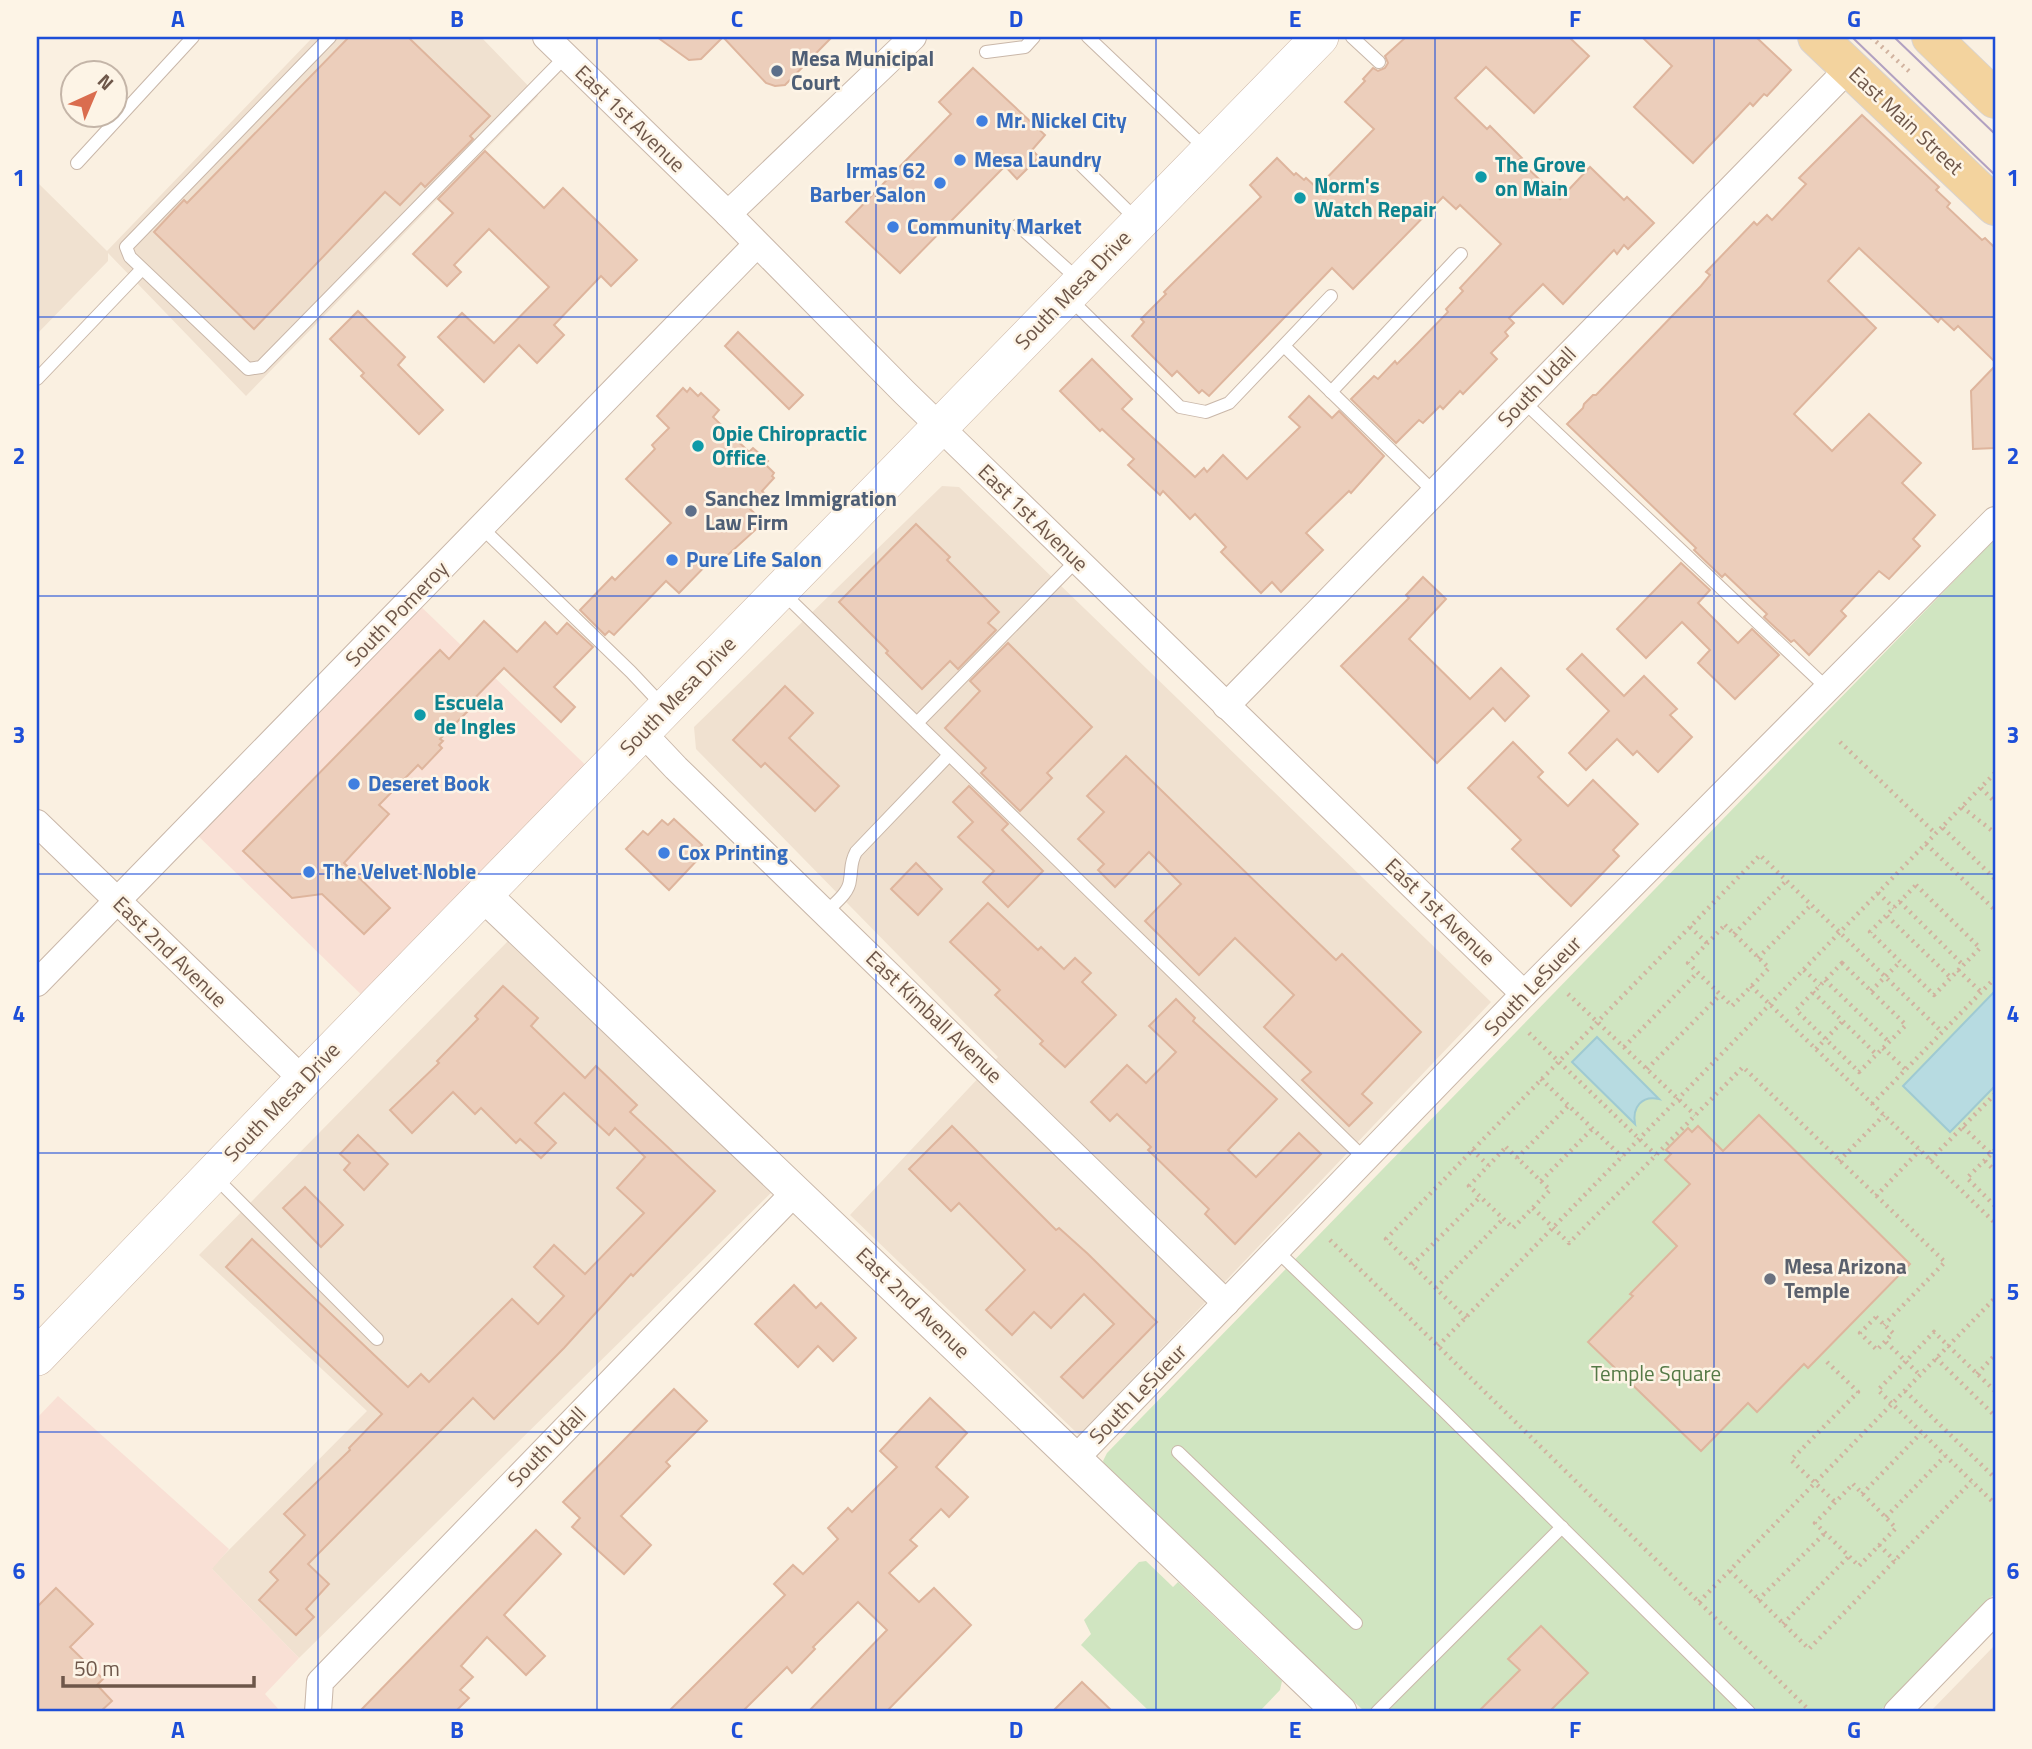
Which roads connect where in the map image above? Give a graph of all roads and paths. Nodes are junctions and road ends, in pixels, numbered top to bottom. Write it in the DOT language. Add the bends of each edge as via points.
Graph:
graph roads {
  1 [pos="193,37"];
  2 [pos="330,37"];
  3 [pos="546,37"];
  4 [pos="913,37"];
  5 [pos="1034,37"];
  6 [pos="1088,37"];
  7 [pos="1321,37"];
  8 [pos="1352,37"];
  9 [pos="1817,37"];
  10 [pos="1871,37"];
  11 [pos="1931,37"];
  12 [pos="986,52"];
  13 [pos="566,56"];
  14 [pos="1379,62"];
  15 [pos="1849,68"];
  16 [pos="1911,73"];
  17 [pos="1995,99"];
  18 [pos="1209,152"];
  19 [pos="77,163"];
  20 [pos="1079,163"];
  21 [pos="1995,206"];
  22 [pos="728,214"];
  23 [pos="1139,222"];
  24 [pos="1018,225"];
  25 [pos="756,245"];
  26 [pos="1461,254"];
  27 [pos="142,269"];
  28 [pos="1074,289"];
  29 [pos="1331,296"];
  30 [pos="1284,346"];
  31 [pos="37,379"];
  32 [pos="1331,392"];
  33 [pos="1522,401"];
  34 [pos="940,427"];
  35 [pos="1434,492"];
  36 [pos="1995,520"];
  37 [pos="481,527"];
  38 [pos="1077,561"];
  39 [pos="781,590"];
  40 [pos="1828,689"];
  41 [pos="1226,706"];
  42 [pos="654,720"];
  43 [pos="917,723"];
  44 [pos="1840,741"];
  45 [pos="949,755"];
  46 [pos="1995,773"];
  47 [pos="1981,788"];
  48 [pos="1995,802"];
  49 [pos="1962,807"];
  50 [pos="37,823"];
  51 [pos="1942,827"];
  52 [pos="1936,834"];
  53 [pos="1995,834"];
  54 [pos="1927,844"];
  55 [pos="1995,879"];
  56 [pos="1786,881"];
  57 [pos="1878,893"];
  58 [pos="484,895"];
  59 [pos="117,901"];
  60 [pos="1900,902"];
  61 [pos="1811,905"];
  62 [pos="1894,908"];
  63 [pos="1995,910"];
  64 [pos="826,912"];
  65 [pos="1887,916"];
  66 [pos="1690,926"];
  67 [pos="1840,933"];
  68 [pos="1734,934"];
  69 [pos="1707,943"];
  70 [pos="1758,958"];
  71 [pos="1900,962"];
  72 [pos="1963,965"];
  73 [pos="1804,970"];
  74 [pos="1958,970"];
  75 [pos="1697,973"];
  76 [pos="1885,977"];
  77 [pos="1951,978"];
  78 [pos="1995,978"];
  79 [pos="1825,980"];
  80 [pos="37,983"];
  81 [pos="1820,985"];
  82 [pos="1751,986"];
  83 [pos="1871,991"];
  84 [pos="1812,992"];
  85 [pos="1981,992"];
  86 [pos="1524,994"];
  87 [pos="1568,994"];
  88 [pos="1720,995"];
  89 [pos="1771,1004"];
  90 [pos="1597,1021"];
  91 [pos="1842,1022"];
  92 [pos="1942,1032"];
  93 [pos="1529,1033"];
  94 [pos="1826,1039"];
  95 [pos="1889,1042"];
  96 [pos="1624,1047"];
  97 [pos="1883,1048"];
  98 [pos="1816,1049"];
  99 [pos="1877,1055"];
  100 [pos="1559,1062"];
  101 [pos="1647,1069"];
  102 [pos="1906,1069"];
  103 [pos="1541,1079"];
  104 [pos="303,1080"];
  105 [pos="1995,1094"];
  106 [pos="1678,1100"];
  107 [pos="1872,1104"];
  108 [pos="1569,1105"];
  109 [pos="1695,1115"];
  110 [pos="1884,1115"];
  111 [pos="1963,1127"];
  112 [pos="1593,1128"];
  113 [pos="1639,1139"];
  114 [pos="1472,1150"];
  115 [pos="1920,1150"];
  116 [pos="1993,1152"];
  117 [pos="1656,1156"];
  118 [pos="1622,1157"];
  119 [pos="1517,1158"];
  120 [pos="1365,1159"];
  121 [pos="1930,1160"];
  122 [pos="1839,1161"];
  123 [pos="1985,1161"];
  124 [pos="1488,1166"];
  125 [pos="1995,1171"];
  126 [pos="212,1175"];
  127 [pos="1541,1181"];
  128 [pos="796,1191"];
  129 [pos="1876,1196"];
  130 [pos="1480,1197"];
  131 [pos="1533,1208"];
  132 [pos="1995,1208"];
  133 [pos="1988,1216"];
  134 [pos="1503,1219"];
  135 [pos="1995,1223"];
  136 [pos="1553,1228"];
  137 [pos="1330,1240"];
  138 [pos="1276,1250"];
  139 [pos="1412,1265"];
  140 [pos="1436,1288"];
  141 [pos="1995,1298"];
  142 [pos="1226,1303"];
  143 [pos="1466,1318"];
  144 [pos="1884,1325"];
  145 [pos="377,1339"];
  146 [pos="1886,1342"];
  147 [pos="1438,1346"];
  148 [pos="1948,1346"];
  149 [pos="1995,1355"];
  150 [pos="37,1357"];
  151 [pos="1936,1358"];
  152 [pos="1906,1361"];
  153 [pos="1828,1362"];
  154 [pos="1977,1374"];
  155 [pos="1920,1375"];
  156 [pos="1905,1391"];
  157 [pos="1995,1391"];
  158 [pos="1892,1404"];
  159 [pos="1995,1416"];
  160 [pos="1921,1433"];
  161 [pos="1178,1452"];
  162 [pos="1945,1456"];
  163 [pos="1076,1458"];
  164 [pos="1994,1473"];
  165 [pos="1971,1482"];
  166 [pos="1815,1483"];
  167 [pos="1862,1494"];
  168 [pos="1835,1502"];
  169 [pos="1995,1504"];
  170 [pos="1886,1517"];
  171 [pos="1562,1527"];
  172 [pos="1825,1533"];
  173 [pos="1880,1545"];
  174 [pos="1849,1556"];
  175 [pos="1895,1561"];
  176 [pos="1730,1572"];
  177 [pos="1758,1600"];
  178 [pos="1699,1602"];
  179 [pos="1995,1611"];
  180 [pos="1356,1623"];
  181 [pos="1783,1624"];
  182 [pos="318,1712"];
  183 [pos="1340,1712"];
  184 [pos="1377,1712"];
  185 [pos="1749,1712"];
  186 [pos="1811,1712"];
  187 [pos="1896,1712"];
  1 -- 19 [label="lane"];
  2 -- 27 [label="lane" via="126,247"];
  3 -- 13 [label="street, East 1st Avenue"];
  4 -- 22 [label="street"];
  5 -- 12 [label="lane" via="1025,47"];
  6 -- 18 [label="lane"];
  7 -- 18 [label="main road, South Mesa Drive"];
  8 -- 14 [label="lane"];
  9 -- 15 [label="main road, East Main Street"];
  10 -- 16 [label="path"];
  11 -- 17 [label="main road"];
  13 -- 22 [label="street, East 1st Avenue"];
  13 -- 27 [label="lane" via="261,367 248,369"];
  15 -- 21 [label="main road, East Main Street"];
  15 -- 33 [label="street, South Udall"];
  18 -- 23 [label="main road, South Mesa Drive"];
  20 -- 23 [label="lane"];
  22 -- 25 [label="street, East 1st Avenue"];
  23 -- 28 [label="main road, South Mesa Drive"];
  24 -- 28 [label="lane"];
  25 -- 34 [label="street, East 1st Avenue"];
  25 -- 37 [label="street, South Pomeroy"];
  26 -- 32 [label="lane"];
  27 -- 31 [label="lane"];
  28 -- 30 [label="lane" via="1180,407 1206,412 1229,403"];
  28 -- 34 [label="main road, South Mesa Drive"];
  29 -- 30 [label="lane"];
  30 -- 32 [label="lane"];
  32 -- 35 [label="lane"];
  33 -- 35 [label="street, South Udall"];
  33 -- 40 [label="lane"];
  34 -- 38 [label="street, East 1st Avenue"];
  34 -- 39 [label="main road, South Mesa Drive"];
  35 -- 41 [label="street, South Udall"];
  36 -- 40 [label="street, South LeSueur"];
  37 -- 42 [label="lane" via="631,672"];
  37 -- 59 [label="street, South Pomeroy"];
  38 -- 41 [label="street, East 1st Avenue"];
  38 -- 43 [label="lane"];
  39 -- 42 [label="main road, South Mesa Drive"];
  39 -- 43 [label="lane"];
  40 -- 86 [label="street, South LeSueur"];
  41 -- 86 [label="street, East 1st Avenue"];
  42 -- 58 [label="main road, South Mesa Drive"];
  42 -- 64 [label="street, East Kimball Avenue" via="676,768"];
  43 -- 45 [label="lane"];
  44 -- 52 [label="path"];
  45 -- 64 [label="lane" via="856,852 849,864 846,891"];
  45 -- 120 [label="lane"];
  46 -- 47 [label="path"];
  47 -- 48 [label="path"];
  47 -- 49 [label="path"];
  49 -- 51 [label="path"];
  49 -- 53 [label="path"];
  50 -- 59 [label="street, East 2nd Avenue"];
  51 -- 52 [label="path"];
  51 -- 55 [label="path"];
  52 -- 54 [label="path"];
  54 -- 57 [label="path"];
  54 -- 63 [label="path"];
  56 -- 61 [label="path"];
  56 -- 66 [label="path" via="1760,855"];
  56 -- 68 [label="path"];
  57 -- 62 [label="path"];
  57 -- 67 [label="path"];
  58 -- 104 [label="main road, South Mesa Drive"];
  58 -- 128 [label="street, East 2nd Avenue"];
  59 -- 80 [label="street, South Pomeroy"];
  59 -- 104 [label="street, East 2nd Avenue"];
  60 -- 62 [label="path"];
  60 -- 72 [label="path"];
  60 -- 72 [label="path" via="1916,885 1953,921 1980,948"];
  61 -- 67 [label="path"];
  61 -- 70 [label="path"];
  62 -- 65 [label="path"];
  64 -- 142 [label="street, East Kimball Avenue"];
  65 -- 71 [label="path" via="1870,932"];
  65 -- 77 [label="path"];
  66 -- 69 [label="path"];
  66 -- 90 [label="path"];
  67 -- 73 [label="path"];
  67 -- 76 [label="path"];
  68 -- 69 [label="path" via="1725,925"];
  68 -- 70 [label="path"];
  69 -- 75 [label="path" via="1688,963"];
  70 -- 82 [label="path" via="1769,968"];
  71 -- 76 [label="path"];
  71 -- 77 [label="path" via="1934,995"];
  72 -- 74 [label="path"];
  73 -- 81 [label="path"];
  73 -- 89 [label="path"];
  74 -- 77 [label="path"];
  74 -- 85 [label="path"];
  75 -- 88 [label="path"];
  75 -- 96 [label="path"];
  76 -- 83 [label="path"];
  76 -- 92 [label="path"];
  78 -- 85 [label="path"];
  79 -- 81 [label="path"];
  79 -- 83 [label="path" via="1842,963"];
  79 -- 95 [label="path"];
  81 -- 84 [label="path"];
  82 -- 88 [label="path" via="1731,1006"];
  82 -- 89 [label="path"];
  83 -- 95 [label="path" via="1906,1025"];
  84 -- 91 [label="path"];
  84 -- 94 [label="path" via="1796,1010"];
  85 -- 92 [label="path"];
  86 -- 120 [label="street, South LeSueur"];
  87 -- 90 [label="path"];
  88 -- 101 [label="path"];
  89 -- 98 [label="path"];
  89 -- 106 [label="path"];
  90 -- 96 [label="path"];
  90 -- 100 [label="path"];
  91 -- 94 [label="path"];
  91 -- 99 [label="path"];
  92 -- 102 [label="path"];
  93 -- 100 [label="path"];
  94 -- 98 [label="path"];
  94 -- 99 [label="path" via="1859,1072"];
  95 -- 97 [label="path"];
  96 -- 101 [label="path"];
  97 -- 99 [label="path"];
  97 -- 102 [label="path"];
  98 -- 107 [label="path"];
  100 -- 103 [label="path"];
  100 -- 113 [label="path"];
  101 -- 106 [label="path"];
  102 -- 107 [label="path"];
  103 -- 108 [label="path"];
  103 -- 114 [label="path"];
  104 -- 126 [label="main road, South Mesa Drive"];
  105 -- 111 [label="path"];
  106 -- 109 [label="path"];
  106 -- 113 [label="path"];
  107 -- 110 [label="path"];
  108 -- 112 [label="path"];
  108 -- 119 [label="path"];
  109 -- 117 [label="path"];
  109 -- 122 [label="path" via="1743,1067"];
  110 -- 115 [label="path"];
  110 -- 122 [label="path"];
  111 -- 116 [label="path"];
  111 -- 121 [label="path"];
  112 -- 118 [label="path"];
  112 -- 127 [label="path"];
  113 -- 117 [label="path"];
  113 -- 118 [label="path"];
  114 -- 124 [label="path"];
  114 -- 139 [label="path" via="1386,1239"];
  115 -- 121 [label="path"];
  115 -- 129 [label="path"];
  116 -- 123 [label="path"];
  117 -- 136 [label="path" via="1569,1243"];
  118 -- 136 [label="path"];
  119 -- 124 [label="path" via="1506,1147"];
  119 -- 127 [label="path"];
  120 -- 138 [label="street, South LeSueur"];
  121 -- 133 [label="path"];
  122 -- 129 [label="path"];
  123 -- 125 [label="path"];
  123 -- 132 [label="path" via="1967,1178"];
  124 -- 130 [label="path" via="1469,1185"];
  126 -- 145 [label="lane"];
  126 -- 150 [label="main road, South Mesa Drive"];
  127 -- 131 [label="path" via="1550,1190"];
  128 -- 163 [label="street, East 2nd Avenue"];
  128 -- 182 [label="street, South Udall" via="320,1682"];
  129 -- 144 [label="path" via="1945,1262"];
  130 -- 134 [label="path"];
  130 -- 139 [label="path"];
  131 -- 134 [label="path" via="1513,1228"];
  131 -- 136 [label="path"];
  132 -- 133 [label="path"];
  133 -- 135 [label="path"];
  134 -- 140 [label="path"];
  136 -- 143 [label="path"];
  137 -- 147 [label="path"];
  138 -- 142 [label="street, South LeSueur"];
  138 -- 171 [label="lane"];
  139 -- 140 [label="path"];
  140 -- 143 [label="path"];
  141 -- 148 [label="path"];
  142 -- 163 [label="street, South LeSueur"];
  143 -- 147 [label="path"];
  144 -- 146 [label="path" via="1893,1333"];
  144 -- 146 [label="path" via="1876,1317 1860,1333 1877,1350"];
  146 -- 152 [label="path"];
  147 -- 178 [label="path"];
  148 -- 151 [label="path"];
  148 -- 152 [label="path" via="1934,1332"];
  148 -- 154 [label="path"];
  149 -- 154 [label="path"];
  151 -- 155 [label="path"];
  151 -- 159 [label="path"];
  152 -- 155 [label="path"];
  152 -- 158 [label="path" via="1878,1390"];
  153 -- 166 [label="path" via="1858,1392 1791,1460"];
  154 -- 157 [label="path"];
  155 -- 156 [label="path"];
  156 -- 158 [label="path"];
  156 -- 164 [label="path"];
  158 -- 160 [label="path"];
  158 -- 166 [label="path"];
  160 -- 162 [label="path"];
  160 -- 167 [label="path"];
  161 -- 180 [label="lane"];
  162 -- 165 [label="path"];
  162 -- 170 [label="path"];
  163 -- 183 [label="street, East 2nd Avenue"];
  165 -- 169 [label="path"];
  165 -- 175 [label="path"];
  166 -- 168 [label="path"];
  166 -- 176 [label="path"];
  167 -- 168 [label="path" via="1853,1484"];
  167 -- 170 [label="path"];
  168 -- 172 [label="path" via="1815,1523"];
  170 -- 173 [label="path" via="1896,1528"];
  171 -- 184 [label="lane"];
  171 -- 185 [label="lane"];
  172 -- 174 [label="path"];
  172 -- 177 [label="path"];
  173 -- 174 [label="path" via="1859,1566"];
  173 -- 175 [label="path"];
  174 -- 181 [label="path"];
  175 -- 181 [label="path" via="1809,1649"];
  176 -- 177 [label="path"];
  176 -- 178 [label="path"];
  177 -- 181 [label="path"];
  178 -- 186 [label="path"];
  179 -- 187 [label="street"];
}
